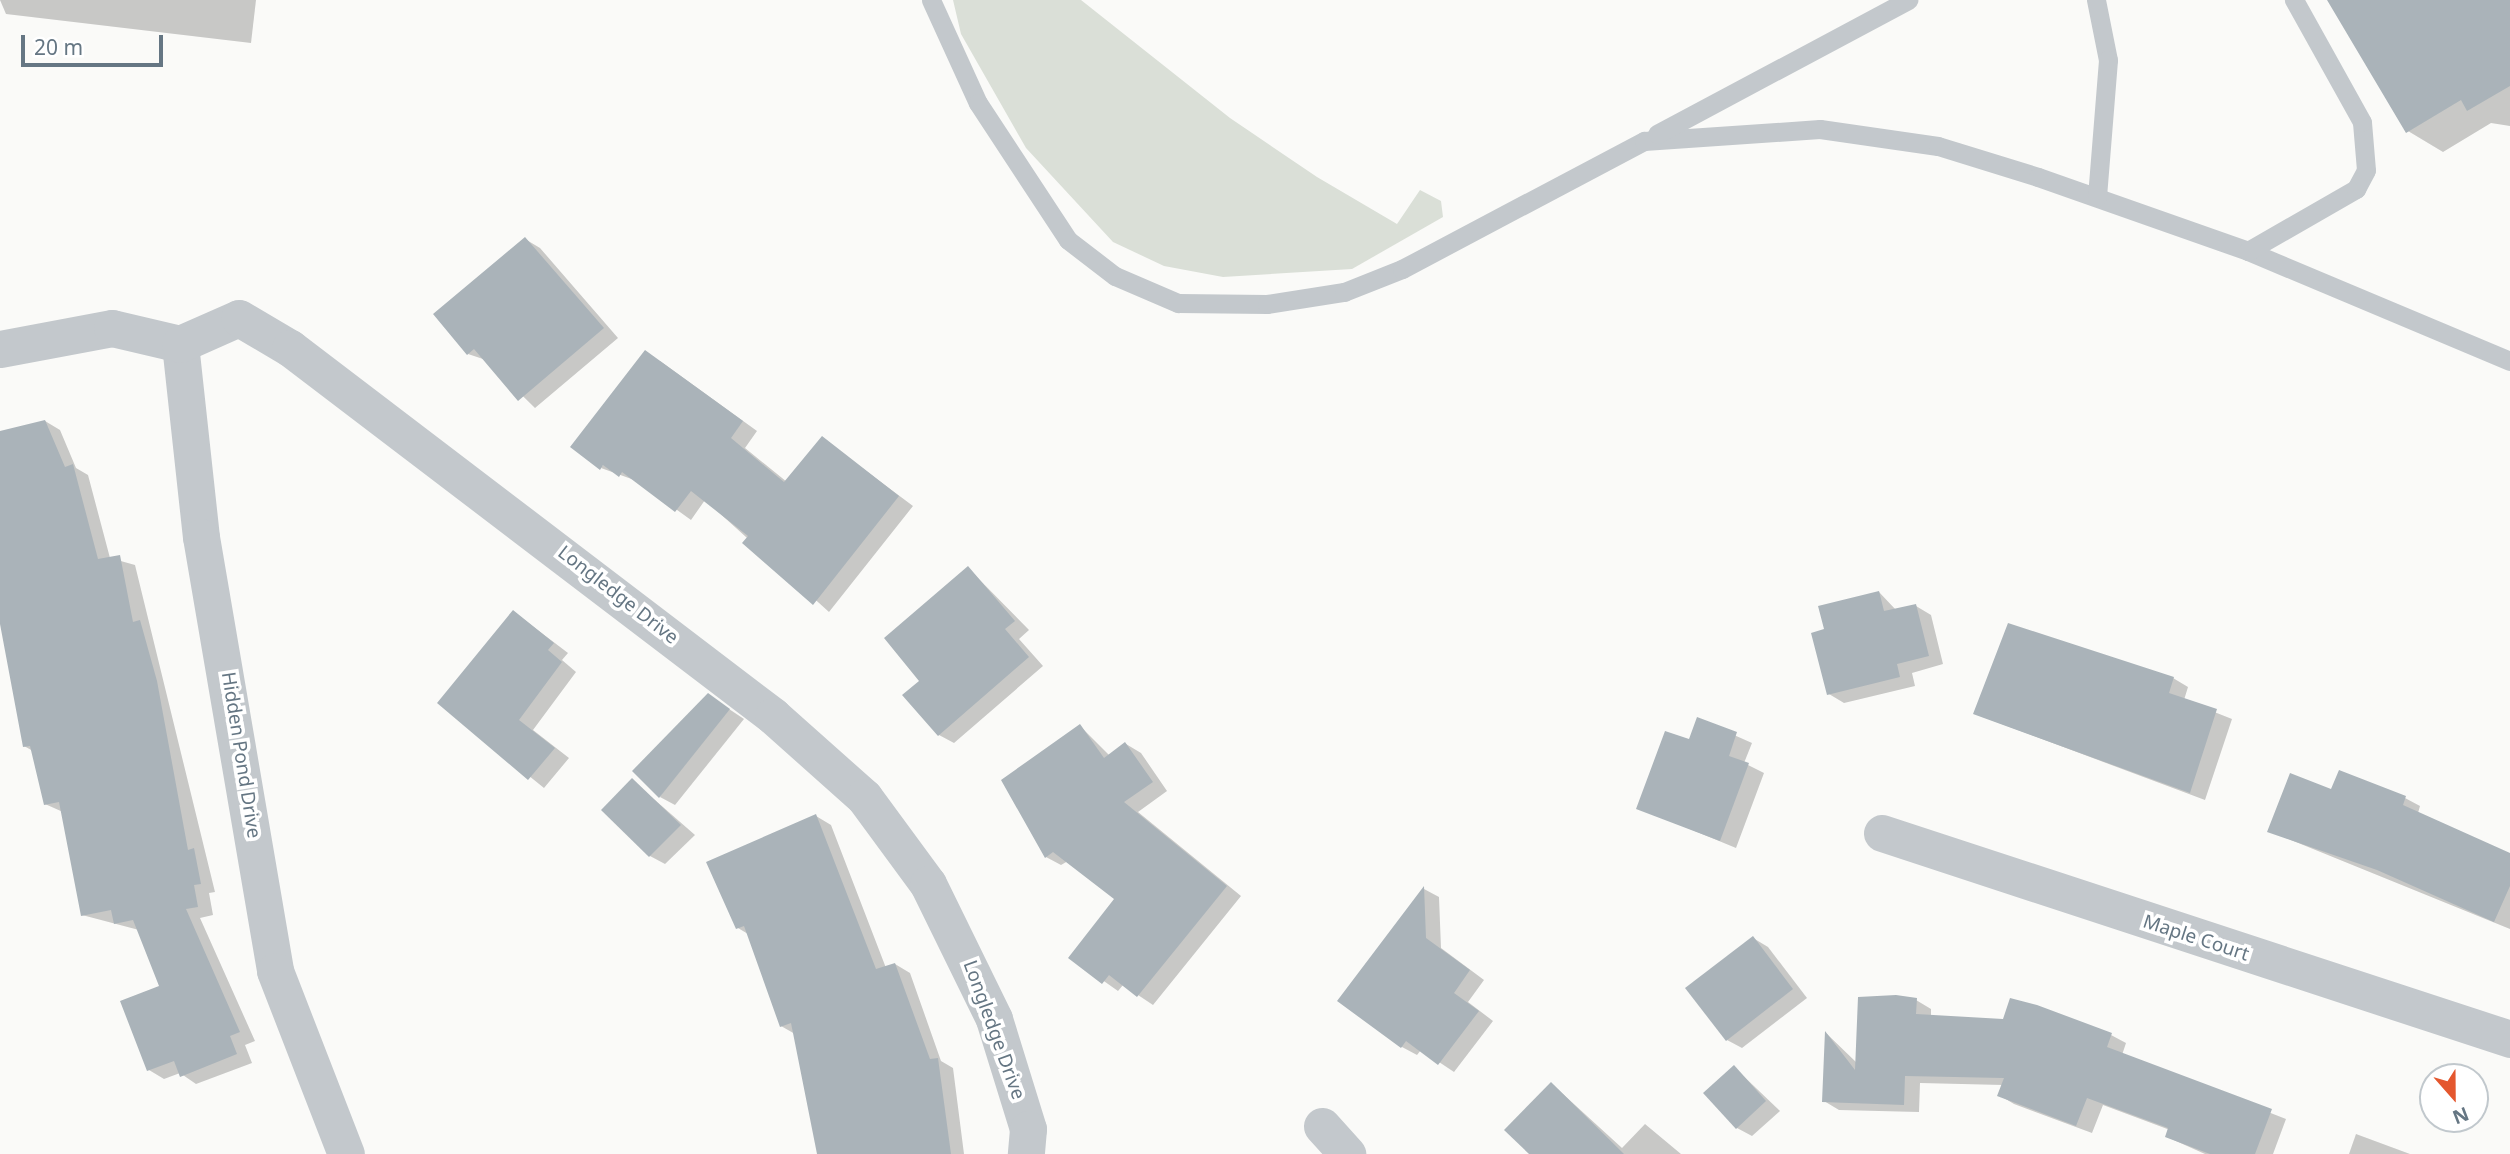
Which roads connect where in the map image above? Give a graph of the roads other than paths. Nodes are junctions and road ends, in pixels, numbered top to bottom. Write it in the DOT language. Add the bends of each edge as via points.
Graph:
graph roads {
  1 [pos="931,0"];
  2 [pos="1908,0"];
  3 [pos="2096,0"];
  4 [pos="2294,0"];
  5 [pos="1644,141"];
  6 [pos="2097,197"];
  7 [pos="2248,251"];
  8 [pos="180,344"];
  9 [pos="0,349"];
  10 [pos="2510,361"];
  11 [pos="1882,833"];
  12 [pos="2510,1039"];
  13 [pos="1322,1126"];
  14 [pos="346,1154"];
  15 [pos="1026,1154"];
  16 [pos="1347,1154"];
  1 -- 5 [label="lane" via="978,103 1068,240 1115,276 1178,303 1267,304 1344,292 1402,269"];
  2 -- 5 [label="lane"];
  3 -- 6 [label="lane" via="2108,60"];
  4 -- 7 [label="lane" via="2362,122 2368,161 2357,189"];
  5 -- 6 [label="lane" via="1820,129 1938,146"];
  6 -- 7 [label="lane"];
  7 -- 10 [label="lane"];
  8 -- 9 [label="street" via="112,328"];
  8 -- 14 [label="street, Hidden Pond Drive" via="201,537 275,971"];
  8 -- 15 [label="street, Longledge Drive" via="239,318 290,348 763,708 864,797 929,884 965,948 1028,1129"];
  11 -- 12 [label="street, Maple Court"];
  13 -- 16 [label="street"];
}
